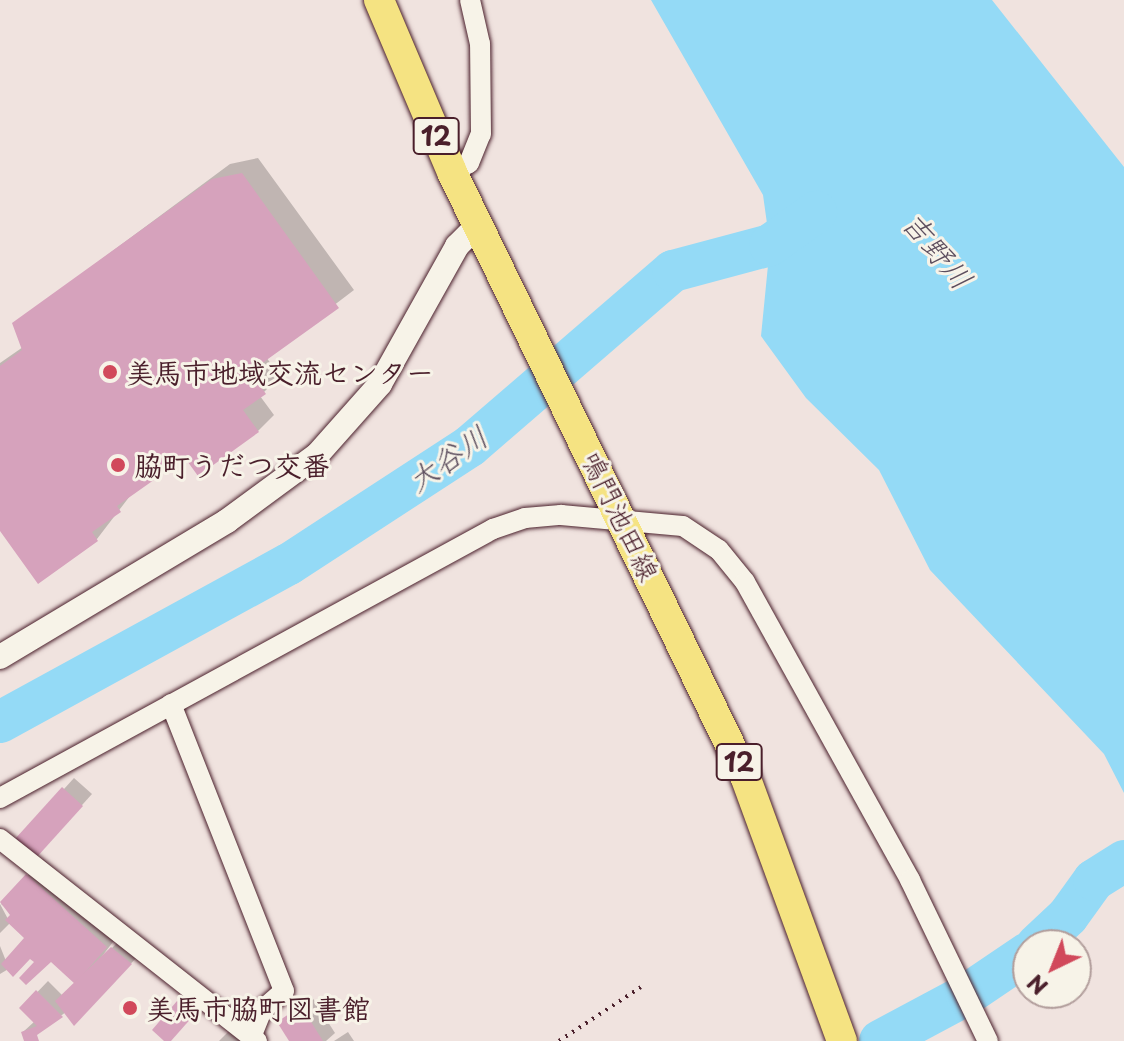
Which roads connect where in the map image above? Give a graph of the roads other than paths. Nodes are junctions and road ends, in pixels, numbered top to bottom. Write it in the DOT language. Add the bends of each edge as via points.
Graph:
graph roads {
  1 [pos="379,0"];
  2 [pos="470,0"];
  3 [pos="452,172"];
  4 [pos="477,226"];
  5 [pos="617,506"];
  6 [pos="0,657"];
  7 [pos="171,704"];
  8 [pos="0,798"];
  9 [pos="0,839"];
  10 [pos="254,1039"];
  11 [pos="842,1041"];
  12 [pos="988,1041"];
  1 -- 3 [label="main road, 鳴門池田線 / 12"];
  2 -- 3 [label="street" via="480,44 481,134 469,163"];
  3 -- 4 [label="main road, 鳴門池田線 / 12"];
  4 -- 5 [label="main road, 鳴門池田線 / 12"];
  4 -- 6 [label="street" via="457,246 380,384 317,455 227,521"];
  5 -- 7 [label="street" via="493,529"];
  5 -- 11 [label="main road, 鳴門池田線 / 12" via="745,776"];
  5 -- 12 [label="street" via="683,526 719,550 745,582 910,880"];
  7 -- 8 [label="street"];
  7 -- 10 [label="street" via="284,991 262,1010"];
  9 -- 10 [label="street"];
}
